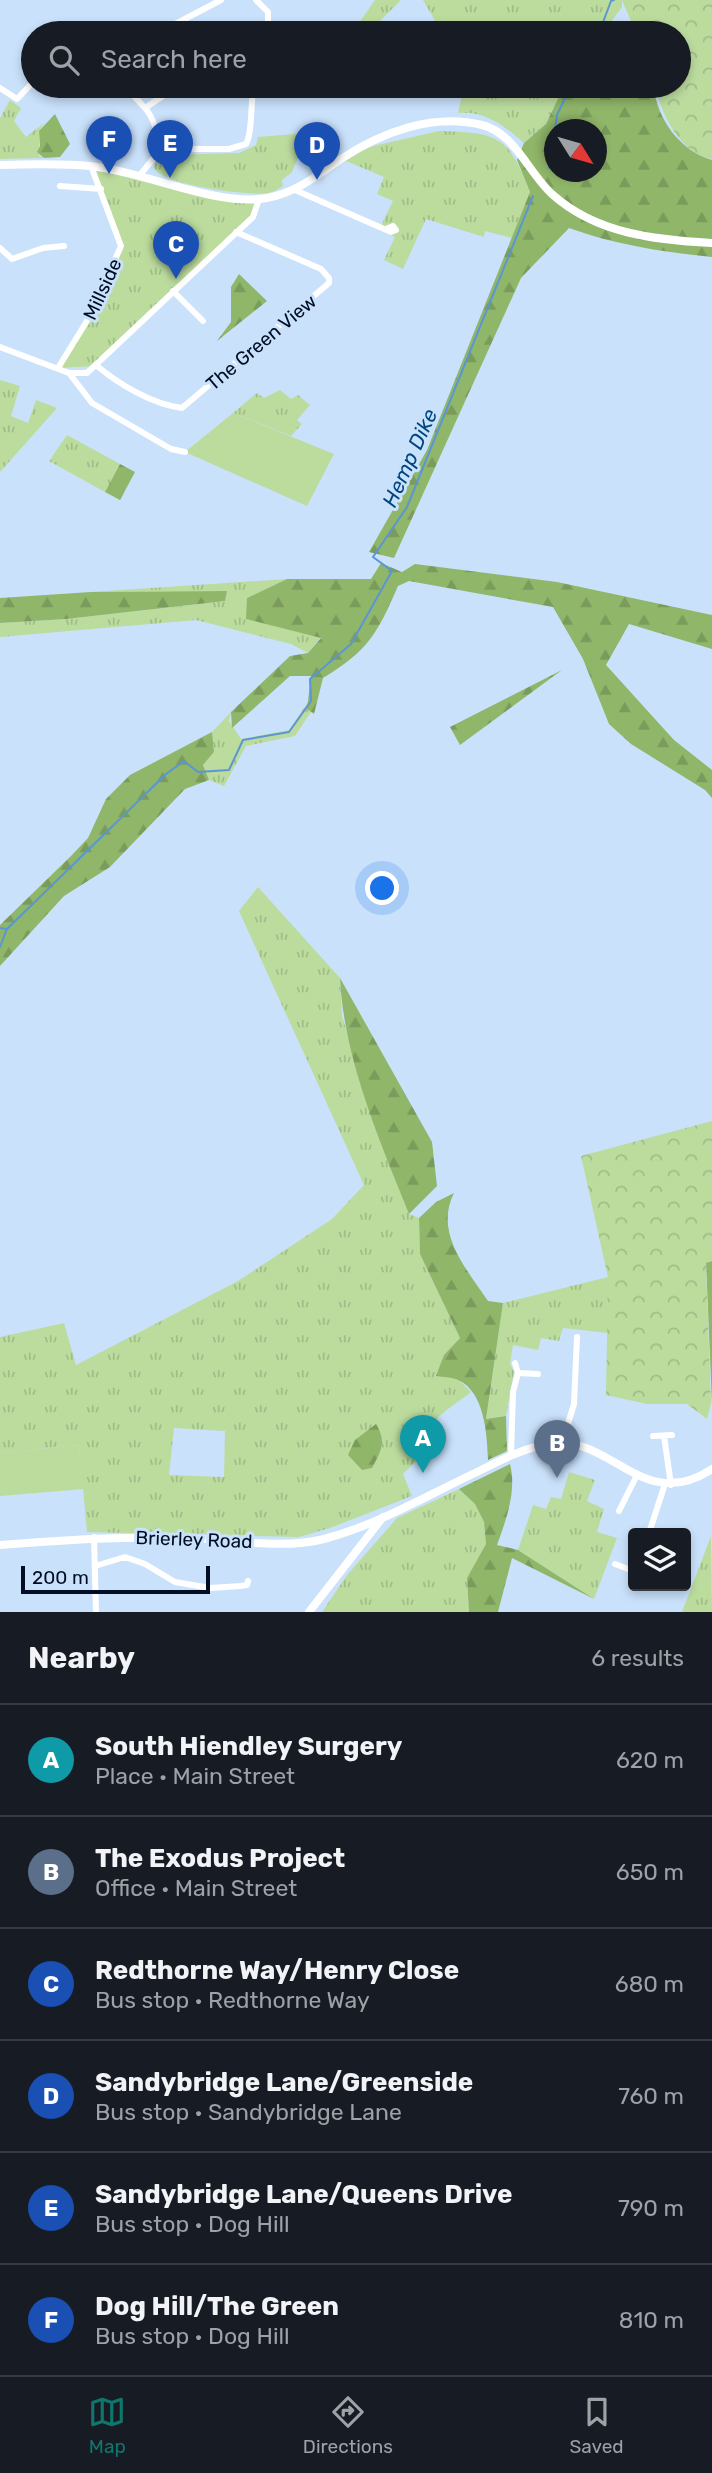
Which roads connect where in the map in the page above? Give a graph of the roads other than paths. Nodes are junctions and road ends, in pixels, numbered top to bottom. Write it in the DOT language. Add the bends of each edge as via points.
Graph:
graph roads {
  1 [pos="220,0"];
  2 [pos="256,0"];
  3 [pos="181,21"];
  4 [pos="268,21"];
  5 [pos="0,88"];
  6 [pos="21,95"];
  7 [pos="133,98"];
  8 [pos="160,98"];
  9 [pos="251,98"];
  10 [pos="17,99"];
  11 [pos="24,104"];
  12 [pos="145,108"];
  13 [pos="160,149"];
  14 [pos="0,165"];
  15 [pos="91,166"];
  16 [pos="140,176"];
  17 [pos="60,186"];
  18 [pos="101,189"];
  19 [pos="295,190"];
  20 [pos="259,199"];
  21 [pos="386,229"];
  22 [pos="236,232"];
  23 [pos="712,243"];
  24 [pos="64,246"];
  25 [pos="0,248"];
  26 [pos="173,291"];
  27 [pos="202,321"];
  28 [pos="0,347"];
  29 [pos="97,366"];
  30 [pos="58,368"];
  31 [pos="69,373"];
  32 [pos="185,452"];
  33 [pos="577,1337"];
  34 [pos="515,1363"];
  35 [pos="518,1373"];
  36 [pos="538,1374"];
  37 [pos="653,1436"];
  38 [pos="562,1443"];
  39 [pos="511,1455"];
  40 [pos="712,1469"];
  41 [pos="637,1475"];
  42 [pos="668,1484"];
  43 [pos="619,1511"];
  44 [pos="383,1517"];
  45 [pos="651,1528"];
  46 [pos="94,1537"];
  47 [pos="0,1545"];
  48 [pos="615,1564"];
  49 [pos="95,1566"];
  50 [pos="628,1569"];
  51 [pos="248,1581"];
  52 [pos="96,1612"];
  53 [pos="309,1612"];
  1 -- 3 [label="street"];
  2 -- 4 [label="street" via="268,12"];
  5 -- 10 [label="street"];
  6 -- 10 [label="street"];
  7 -- 12 [label="street"];
  8 -- 12 [label="street"];
  9 -- 13 [label="street" via="246,144 229,149"];
  10 -- 11 [label="street"];
  12 -- 13 [label="street"];
  13 -- 16 [label="street"];
  14 -- 15 [label="street"];
  15 -- 16 [label="street"];
  15 -- 18 [label="street, Millside"];
  16 -- 20 [label="street" via="197,192"];
  17 -- 18 [label="street"];
  18 -- 30 [label="street, Millside" via="121,246 90,316"];
  19 -- 20 [label="street"];
  19 -- 21 [label="street"];
  19 -- 23 [label="street" via="391,131 471,123 496,131 554,196 590,219 651,238"];
  20 -- 22 [label="street" via="256,213"];
  22 -- 26 [label="street"];
  22 -- 29 [label="street, The Green View" via="321,269 329,283 181,408 113,379"];
  24 -- 25 [label="street" via="12,259"];
  26 -- 27 [label="street"];
  26 -- 29 [label="street"];
  28 -- 30 [label="street"];
  29 -- 31 [label="street" via="87,373"];
  30 -- 31 [label="street"];
  31 -- 32 [label="street" via="92,403"];
  33 -- 38 [label="street" via="574,1404"];
  34 -- 35 [label="street"];
  35 -- 36 [label="street"];
  35 -- 39 [label="street"];
  37 -- 42 [label="street" via="668,1436"];
  38 -- 39 [label="street, Brierley Road"];
  38 -- 41 [label="street"];
  39 -- 44 [label="street, Brierley Road"];
  40 -- 42 [label="street" via="695,1480"];
  41 -- 42 [label="street"];
  41 -- 43 [label="street"];
  42 -- 45 [label="street"];
  44 -- 46 [label="street, Brierley Road" via="302,1542"];
  44 -- 53 [label="street"];
  46 -- 47 [label="street, Brierley Road"];
  46 -- 49 [label="street"];
  48 -- 50 [label="street"];
  49 -- 51 [label="street" via="125,1557 191,1586 242,1586"];
  49 -- 52 [label="street"];
}
